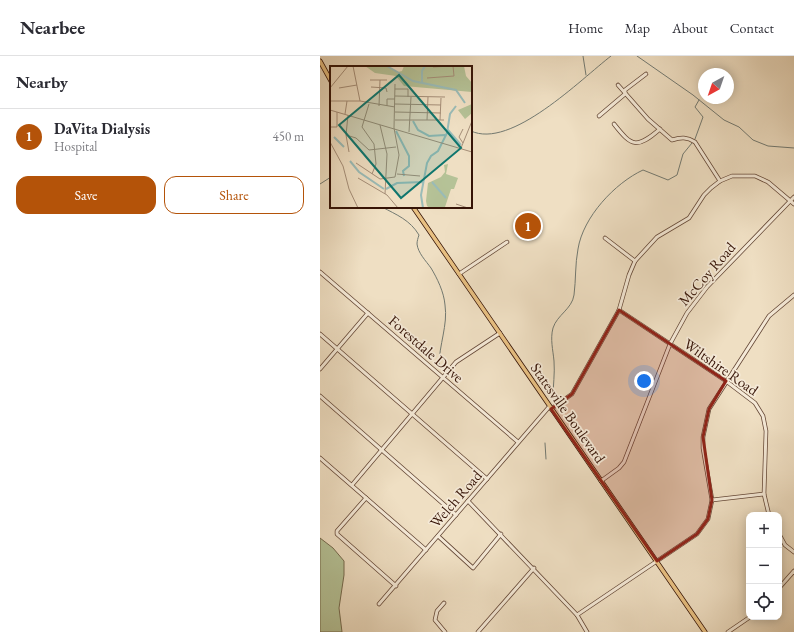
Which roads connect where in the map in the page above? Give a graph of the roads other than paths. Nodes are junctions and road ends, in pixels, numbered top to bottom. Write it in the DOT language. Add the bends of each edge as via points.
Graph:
graph roads {
  1 [pos="320,61"];
  2 [pos="646,74"];
  3 [pos="330,79"];
  4 [pos="618,85"];
  5 [pos="625,94"];
  6 [pos="599,116"];
  7 [pos="614,124"];
  8 [pos="660,129"];
  9 [pos="720,181"];
  10 [pos="794,197"];
  11 [pos="791,200"];
  12 [pos="794,204"];
  13 [pos="414,208"];
  14 [pos="605,238"];
  15 [pos="507,242"];
  16 [pos="635,261"];
  17 [pos="320,272"];
  18 [pos="459,274"];
  19 [pos="794,295"];
  20 [pos="619,310"];
  21 [pos="368,313"];
  22 [pos="500,333"];
  23 [pos="320,334"];
  24 [pos="670,344"];
  25 [pos="337,349"];
  26 [pos="320,369"];
  27 [pos="443,378"];
  28 [pos="726,381"];
  29 [pos="320,396"];
  30 [pos="550,408"];
  31 [pos="412,413"];
  32 [pos="518,442"];
  33 [pos="382,450"];
  34 [pos="320,458"];
  35 [pos="487,479"];
  36 [pos="601,481"];
  37 [pos="352,485"];
  38 [pos="764,494"];
  39 [pos="366,498"];
  40 [pos="712,500"];
  41 [pos="468,501"];
  42 [pos="768,512"];
  43 [pos="456,515"];
  44 [pos="501,534"];
  45 [pos="438,536"];
  46 [pos="782,540"];
  47 [pos="426,550"];
  48 [pos="794,552"];
  49 [pos="657,562"];
  50 [pos="534,568"];
  51 [pos="794,571"];
  52 [pos="782,585"];
  53 [pos="396,586"];
  54 [pos="444,603"];
  55 [pos="379,604"];
  56 [pos="577,615"];
  57 [pos="746,620"];
  58 [pos="445,632"];
  59 [pos="478,632"];
  60 [pos="587,632"];
  61 [pos="705,632"];
  62 [pos="728,632"];
  1 -- 3 [label="main road"];
  2 -- 5 [label="street" via="626,90"];
  4 -- 5 [label="street"];
  5 -- 6 [label="street"];
  5 -- 8 [label="street"];
  7 -- 8 [label="street" via="626,139 634,143 641,142"];
  8 -- 9 [label="street" via="672,140 681,137 696,142"];
  9 -- 11 [label="street" via="732,176 755,176 768,182"];
  9 -- 16 [label="street, Welch Road" via="704,195 689,218 657,237"];
  10 -- 11 [label="street, McCoy Road"];
  11 -- 12 [label="street"];
  11 -- 24 [label="street, McCoy Road" via="700,295"];
  13 -- 18 [label="main road, Statesville Boulevard"];
  14 -- 16 [label="street"];
  15 -- 18 [label="street"];
  16 -- 20 [label="street, Welch Road"];
  17 -- 21 [label="street, Forestdale Drive"];
  18 -- 22 [label="main road, Statesville Boulevard"];
  19 -- 28 [label="street" via="769,316"];
  20 -- 24 [label="street, Wiltshire Road"];
  20 -- 30 [label="street, Welch Road" via="572,394"];
  21 -- 25 [label="street"];
  21 -- 27 [label="street, Forestdale Drive"];
  22 -- 27 [label="street" via="456,362"];
  22 -- 30 [label="main road, Statesville Boulevard"];
  23 -- 25 [label="street"];
  24 -- 28 [label="street, Wiltshire Road"];
  24 -- 36 [label="street, McCoy Road" via="624,462"];
  25 -- 26 [label="street"];
  25 -- 31 [label="street"];
  27 -- 31 [label="street"];
  27 -- 32 [label="street, Forestdale Drive"];
  28 -- 38 [label="street, Wiltshire Road" via="755,403 765,423 767,442"];
  28 -- 40 [label="street" via="709,409 703,436"];
  29 -- 33 [label="street"];
  30 -- 32 [label="street, Welch Road"];
  30 -- 36 [label="main road, Statesville Boulevard"];
  31 -- 33 [label="street"];
  31 -- 35 [label="street"];
  32 -- 35 [label="street, Welch Road"];
  33 -- 37 [label="street"];
  33 -- 43 [label="street"];
  34 -- 37 [label="street"];
  35 -- 41 [label="street, Welch Road"];
  36 -- 49 [label="main road, Statesville Boulevard"];
  37 -- 39 [label="street"];
  38 -- 40 [label="street"];
  38 -- 42 [label="street, Wiltshire Road"];
  39 -- 47 [label="street"];
  39 -- 53 [label="street" via="337,534"];
  40 -- 49 [label="street" via="708,519 696,534"];
  41 -- 43 [label="street, Welch Road"];
  41 -- 44 [label="street"];
  43 -- 45 [label="street, Welch Road"];
  44 -- 45 [label="street" via="473,568"];
  44 -- 50 [label="street"];
  45 -- 47 [label="street, Welch Road"];
  46 -- 48 [label="street"];
  47 -- 53 [label="street, Welch Road"];
  49 -- 56 [label="street"];
  49 -- 61 [label="main road, Statesville Boulevard"];
  50 -- 56 [label="street"];
  50 -- 59 [label="street"];
  51 -- 52 [label="street"];
  53 -- 55 [label="street, Welch Road"];
  54 -- 58 [label="street" via="435,620"];
  56 -- 60 [label="street"];
  57 -- 62 [label="street"];
}
